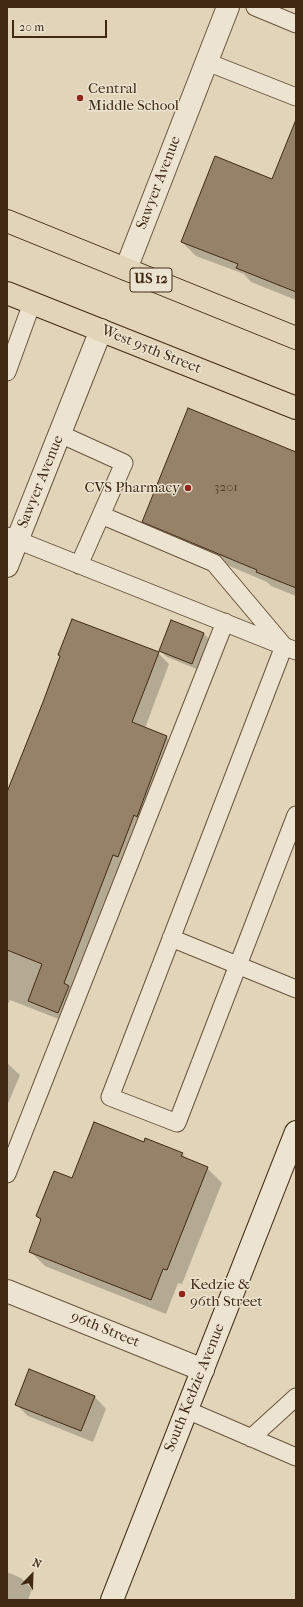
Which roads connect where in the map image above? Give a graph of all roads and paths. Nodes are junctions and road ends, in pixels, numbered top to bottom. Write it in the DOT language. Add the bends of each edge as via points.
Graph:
graph roads {
  1 [pos="228,7"];
  2 [pos="255,7"];
  3 [pos="296,24"];
  4 [pos="207,62"];
  5 [pos="296,97"];
  6 [pos="7,221"];
  7 [pos="126,269"];
  8 [pos="7,293"];
  9 [pos="32,303"];
  10 [pos="101,330"];
  11 [pos="296,338"];
  12 [pos="7,372"];
  13 [pos="296,408"];
  14 [pos="60,434"];
  15 [pos="101,515"];
  16 [pos="12,538"];
  17 [pos="79,565"];
  18 [pos="7,566"];
  19 [pos="224,622"];
  20 [pos="290,648"];
  21 [pos="296,815"];
  22 [pos="171,938"];
  23 [pos="238,966"];
  24 [pos="296,989"];
  25 [pos="296,1132"];
  26 [pos="7,1174"];
  27 [pos="7,1291"];
  28 [pos="203,1370"];
  29 [pos="296,1397"];
  30 [pos="187,1410"];
  31 [pos="251,1438"];
  32 [pos="296,1457"];
  33 [pos="112,1600"];
  1 -- 4 [label="street, Sawyer Avenue"];
  2 -- 3 [label="lane"];
  4 -- 5 [label="lane"];
  4 -- 7 [label="street, Sawyer Avenue"];
  6 -- 7 [label="main road, US 12"];
  7 -- 11 [label="main road, US 12"];
  8 -- 9 [label="main road, West 95th Street"];
  9 -- 10 [label="main road, West 95th Street"];
  9 -- 12 [label="lane"];
  10 -- 13 [label="main road, West 95th Street"];
  10 -- 14 [label="street, Sawyer Avenue"];
  14 -- 15 [label="lane" via="124,463"];
  14 -- 16 [label="street, Sawyer Avenue"];
  15 -- 17 [label="lane"];
  15 -- 20 [label="lane" via="214,563"];
  16 -- 17 [label="lane"];
  16 -- 18 [label="street, Sawyer Avenue"];
  17 -- 19 [label="lane"];
  19 -- 20 [label="lane"];
  19 -- 26 [label="lane"];
  20 -- 22 [label="lane"];
  21 -- 23 [label="lane"];
  22 -- 23 [label="lane"];
  22 -- 23 [label="lane" via="110,1097 177,1123"];
  23 -- 24 [label="lane"];
  25 -- 28 [label="street, South Kedzie Avenue"];
  27 -- 28 [label="street, 96th Street"];
  28 -- 30 [label="street, South Kedzie Avenue"];
  29 -- 31 [label="lane"];
  30 -- 31 [label="lane"];
  30 -- 33 [label="street, South Kedzie Avenue"];
  31 -- 32 [label="lane"];
}
